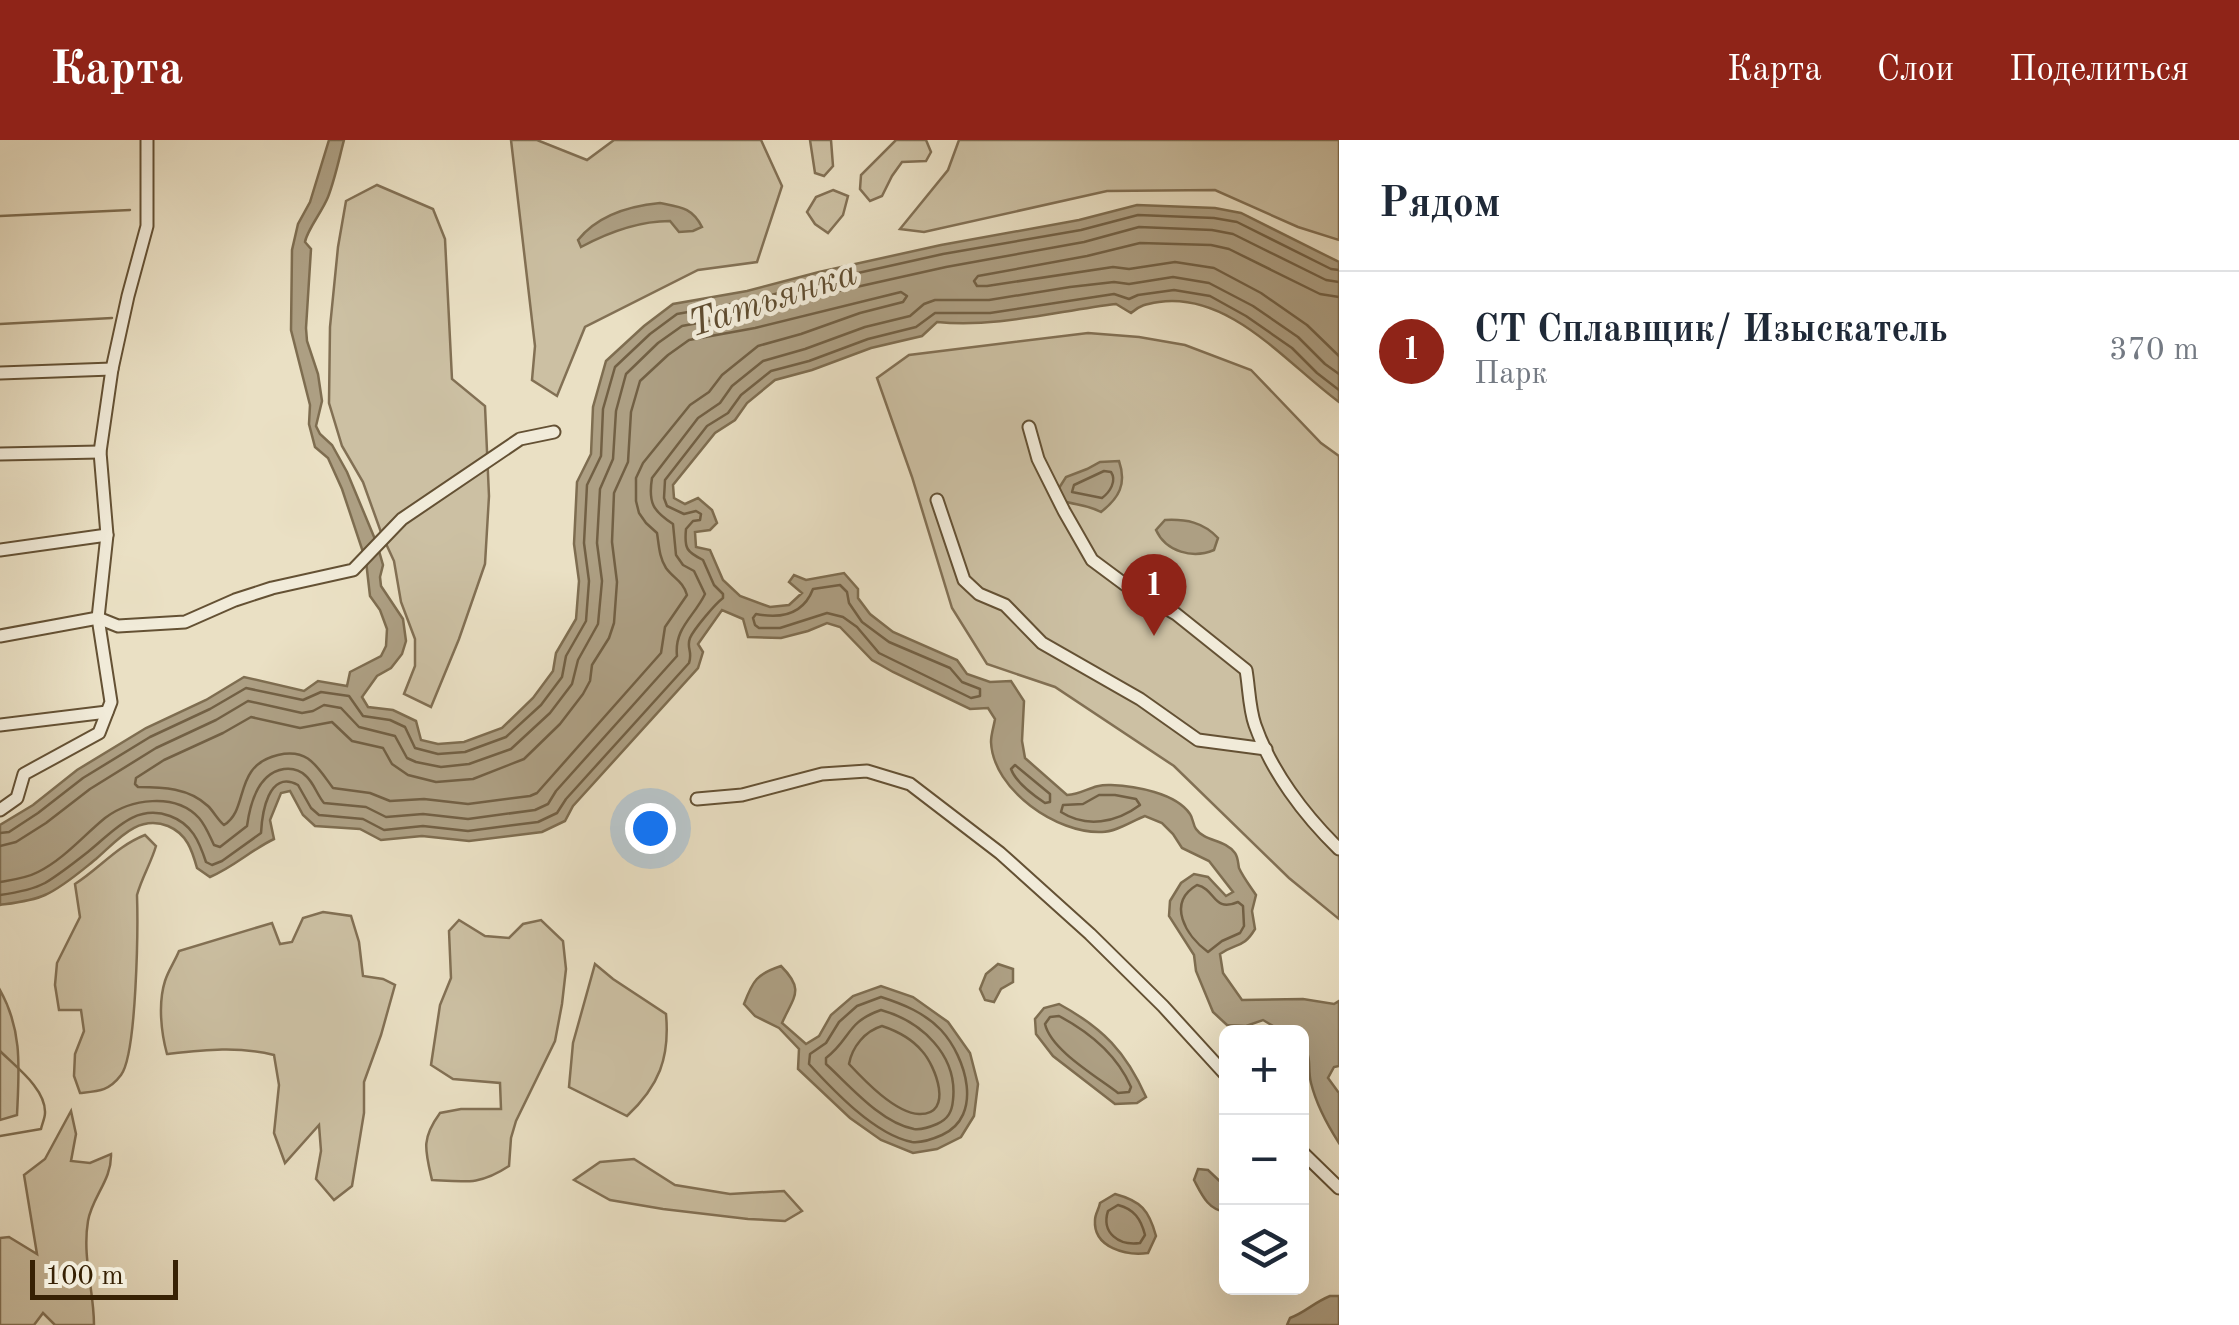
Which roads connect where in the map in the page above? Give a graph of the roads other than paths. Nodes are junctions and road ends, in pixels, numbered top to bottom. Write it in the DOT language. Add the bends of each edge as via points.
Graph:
graph roads {
  1 [pos="146,140"];
  2 [pos="112,369"];
  3 [pos="0,373"];
  4 [pos="1029,427"];
  5 [pos="554,432"];
  6 [pos="100,452"];
  7 [pos="0,454"];
  8 [pos="937,500"];
  9 [pos="106,535"];
  10 [pos="0,550"];
  11 [pos="98,618"];
  12 [pos="0,636"];
  13 [pos="107,712"];
  14 [pos="0,725"];
  15 [pos="1266,749"];
  16 [pos="697,799"];
  17 [pos="0,810"];
  18 [pos="1339,848"];
  19 [pos="1219,1067"];
  20 [pos="1309,1159"];
  21 [pos="1339,1188"];
  1 -- 2 [label="street" via="147,226"];
  2 -- 3 [label="street"];
  2 -- 6 [label="street"];
  4 -- 15 [label="street" via="1038,458 1092,560 1246,670 1254,722"];
  5 -- 11 [label="street" via="520,440 402,519 353,570 272,588 185,622 118,626"];
  6 -- 7 [label="street"];
  6 -- 9 [label="street"];
  8 -- 15 [label="street" via="964,580 1006,606 1042,643 1198,740"];
  9 -- 10 [label="street"];
  9 -- 11 [label="street"];
  11 -- 12 [label="street"];
  11 -- 13 [label="street"];
  13 -- 14 [label="street"];
  13 -- 17 [label="street" via="99,733 24,774 17,798"];
  15 -- 18 [label="street" via="1314,825"];
  16 -- 19 [label="street" via="822,774 866,771 910,784 1000,852 1090,934"];
  20 -- 21 [label="street"];
}
